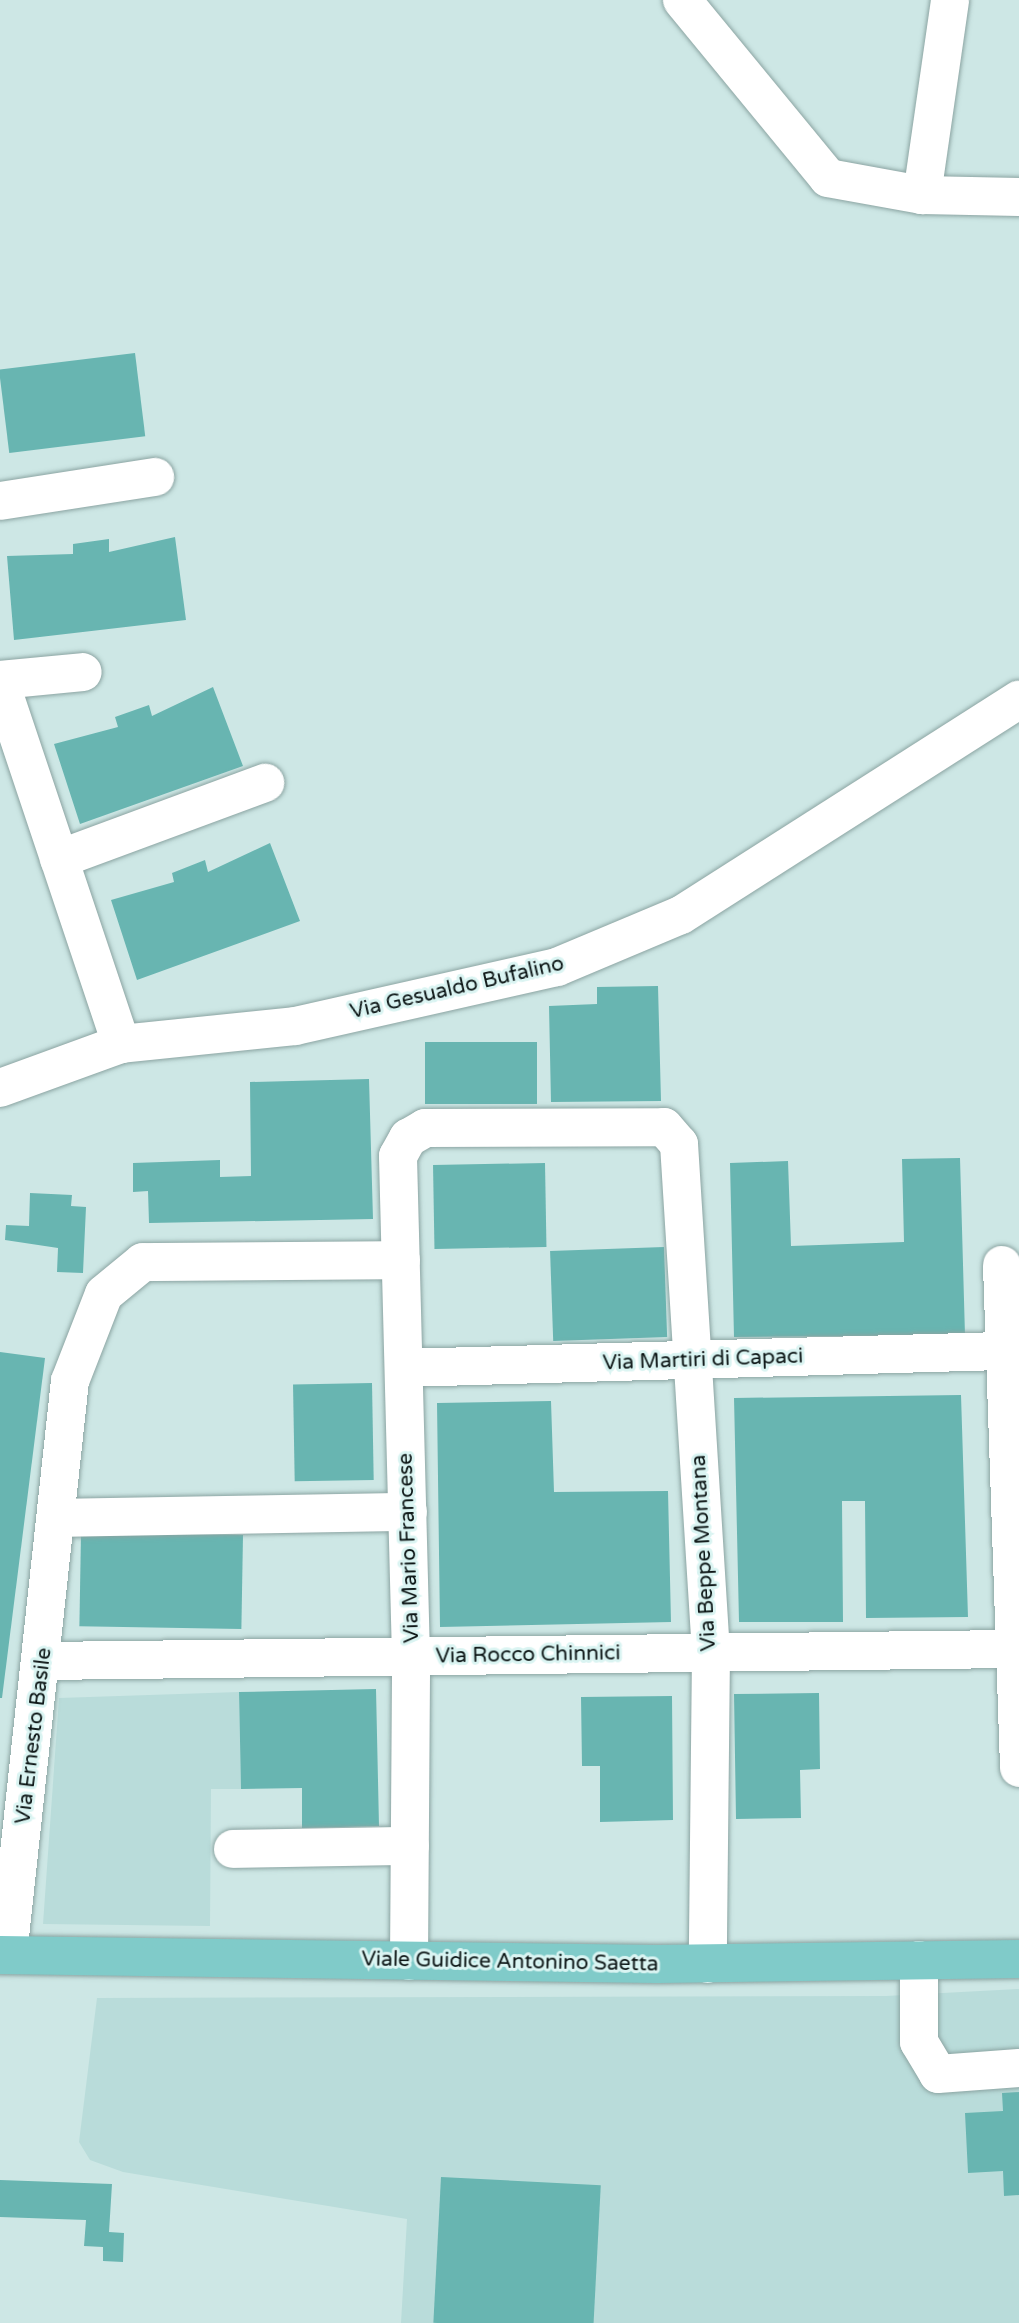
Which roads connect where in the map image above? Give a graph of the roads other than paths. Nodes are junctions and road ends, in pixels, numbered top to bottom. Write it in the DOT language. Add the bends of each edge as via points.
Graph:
graph roads {
  1 [pos="682,0"];
  2 [pos="950,0"];
  3 [pos="922,195"];
  4 [pos="1019,197"];
  5 [pos="155,477"];
  6 [pos="0,501"];
  7 [pos="83,672"];
  8 [pos="0,681"];
  9 [pos="1019,700"];
  10 [pos="265,783"];
  11 [pos="59,859"];
  12 [pos="121,1044"];
  13 [pos="0,1088"];
  14 [pos="679,1144"];
  15 [pos="401,1260"];
  16 [pos="1002,1265"];
  17 [pos="1001,1350"];
  18 [pos="693,1360"];
  19 [pos="404,1368"];
  20 [pos="408,1512"];
  21 [pos="57,1518"];
  22 [pos="1012,1648"];
  23 [pos="711,1652"];
  24 [pos="411,1657"];
  25 [pos="43,1661"];
  26 [pos="1019,1769"];
  27 [pos="410,1846"];
  28 [pos="233,1849"];
  29 [pos="4,1955"];
  30 [pos="1019,1959"];
  31 [pos="919,1960"];
  32 [pos="409,1961"];
  33 [pos="708,1964"];
  34 [pos="1019,2068"];
  1 -- 3 [label="street" via="828,178"];
  2 -- 3 [label="street"];
  3 -- 4 [label="street"];
  5 -- 6 [label="street"];
  7 -- 8 [label="street"];
  8 -- 11 [label="street"];
  9 -- 12 [label="street, Via Gesualdo Bufalino" via="681,915 557,967 295,1026"];
  10 -- 11 [label="street"];
  11 -- 12 [label="street"];
  12 -- 13 [label="street, Via Gesualdo Bufalino"];
  14 -- 15 [label="street, Via Mario Francese" via="664,1127 425,1128 408,1138 398,1156"];
  14 -- 18 [label="street, Via Beppe Montana"];
  15 -- 19 [label="street, Via Mario Francese"];
  15 -- 21 [label="street, Via Ernesto Basile" via="142,1262 104,1294 70,1381"];
  16 -- 17 [label="street"];
  17 -- 18 [label="street, Via Martiri di Capaci"];
  17 -- 22 [label="street"];
  18 -- 19 [label="street, Via Martiri di Capaci"];
  18 -- 23 [label="street, Via Beppe Montana"];
  19 -- 20 [label="street, Via Mario Francese"];
  20 -- 21 [label="street"];
  20 -- 24 [label="street, Via Mario Francese"];
  21 -- 25 [label="street, Via Ernesto Basile"];
  22 -- 23 [label="street, Via Rocco Chinnici"];
  22 -- 26 [label="street"];
  23 -- 24 [label="street, Via Rocco Chinnici"];
  23 -- 33 [label="street, Via Beppe Montana"];
  24 -- 25 [label="street, Via Rocco Chinnici"];
  24 -- 27 [label="street, Via Mario Francese"];
  25 -- 29 [label="street, Via Ernesto Basile"];
  27 -- 28 [label="street"];
  27 -- 32 [label="street, Via Mario Francese"];
  29 -- 32 [label="main road, Viale Guidice Antonino Saetta"];
  30 -- 31 [label="main road, Viale Guidice Antonino Saetta"];
  31 -- 33 [label="main road, Viale Guidice Antonino Saetta"];
  31 -- 34 [label="street" via="919,2042 938,2074"];
  32 -- 33 [label="main road, Viale Guidice Antonino Saetta"];
}
